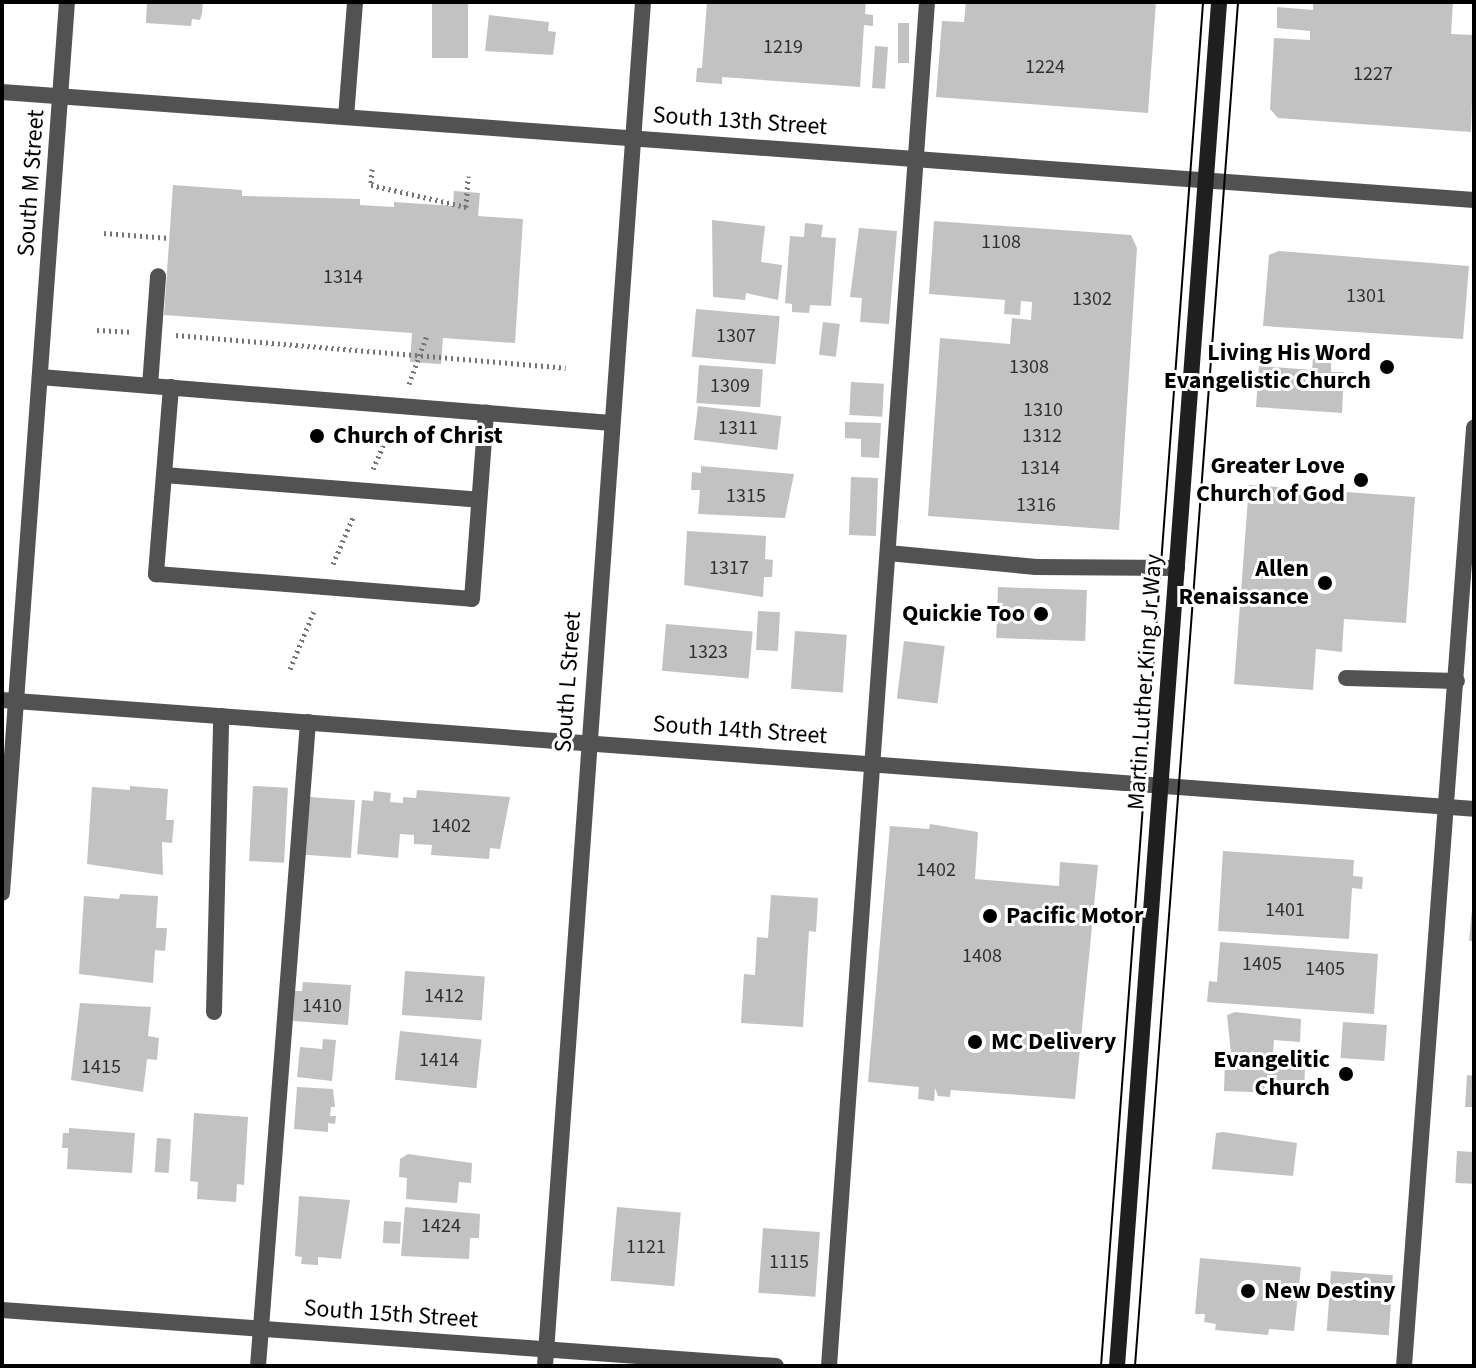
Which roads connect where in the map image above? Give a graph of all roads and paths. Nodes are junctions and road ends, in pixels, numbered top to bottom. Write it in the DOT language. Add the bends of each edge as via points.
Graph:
graph roads {
  1 [pos="67,2"];
  2 [pos="355,2"];
  3 [pos="643,2"];
  4 [pos="927,2"];
  5 [pos="1219,2"];
  6 [pos="2,92"];
  7 [pos="61,97"];
  8 [pos="346,117"];
  9 [pos="632,138"];
  10 [pos="917,158"];
  11 [pos="372,169"];
  12 [pos="468,176"];
  13 [pos="1206,179"];
  14 [pos="1474,200"];
  15 [pos="104,233"];
  16 [pos="170,238"];
  17 [pos="158,276"];
  18 [pos="97,330"];
  19 [pos="154,334"];
  20 [pos="566,368"];
  21 [pos="40,377"];
  22 [pos="150,386"];
  23 [pos="171,387"];
  24 [pos="486,413"];
  25 [pos="611,423"];
  26 [pos="1474,428"];
  27 [pos="164,475"];
  28 [pos="479,500"];
  29 [pos="888,553"];
  30 [pos="1177,568"];
  31 [pos="1346,678"];
  32 [pos="1457,681"];
  33 [pos="9,700"];
  34 [pos="221,716"];
  35 [pos="308,722"];
  36 [pos="588,743"];
  37 [pos="872,764"];
  38 [pos="1161,786"];
  39 [pos="1448,807"];
  40 [pos="1474,809"];
  41 [pos="2,893"];
  42 [pos="214,1012"];
  43 [pos="2,1310"];
  44 [pos="260,1329"];
  45 [pos="546,1358"];
  46 [pos="258,1366"];
  47 [pos="776,1366"];
  48 [pos="829,1366"];
  49 [pos="1117,1366"];
  50 [pos="1404,1366"];
  1 -- 7 [label="street, South M Street"];
  2 -- 8 [label="street"];
  3 -- 9 [label="street, South L Street"];
  4 -- 10 [label="street"];
  5 -- 13 [label="main road, Martin Luther King Jr Way"];
  6 -- 7 [label="street, South 13th Street"];
  7 -- 8 [label="street, South 13th Street"];
  7 -- 21 [label="street, South M Street"];
  8 -- 9 [label="street, South 13th Street"];
  9 -- 10 [label="street, South 13th Street"];
  9 -- 25 [label="street, South L Street"];
  10 -- 13 [label="street, South 13th Street"];
  10 -- 29 [label="street"];
  11 -- 12 [label="path" via="371,185 466,207"];
  13 -- 14 [label="street, South 13th Street"];
  13 -- 30 [label="main road, Martin Luther King Jr Way"];
  15 -- 16 [label="path"];
  17 -- 19 [label="street"];
  18 -- 19 [label="path"];
  19 -- 20 [label="path"];
  19 -- 22 [label="street"];
  21 -- 22 [label="street"];
  21 -- 33 [label="street, South M Street"];
  22 -- 23 [label="street"];
  23 -- 24 [label="street"];
  23 -- 27 [label="street"];
  24 -- 25 [label="street"];
  24 -- 28 [label="street"];
  25 -- 36 [label="street, South L Street"];
  26 -- 32 [label="street"];
  27 -- 28 [label="street"];
  27 -- 28 [label="street" via="156,574 472,599"];
  29 -- 30 [label="street" via="1036,567"];
  29 -- 37 [label="street"];
  30 -- 38 [label="main road, Martin Luther King Jr Way"];
  31 -- 32 [label="street"];
  32 -- 39 [label="street"];
  33 -- 34 [label="street, South 14th Street"];
  33 -- 41 [label="street, South M Street"];
  34 -- 35 [label="street, South 14th Street"];
  34 -- 42 [label="street"];
  35 -- 36 [label="street, South 14th Street"];
  35 -- 44 [label="street"];
  36 -- 37 [label="street, South 14th Street"];
  36 -- 45 [label="street, South L Street"];
  37 -- 38 [label="street, South 14th Street"];
  37 -- 48 [label="street"];
  38 -- 39 [label="street, South 14th Street"];
  38 -- 49 [label="main road, Martin Luther King Jr Way"];
  39 -- 40 [label="street, South 14th Street"];
  39 -- 50 [label="street"];
  43 -- 44 [label="street, South 15th Street"];
  44 -- 45 [label="street, South 15th Street"];
  44 -- 46 [label="street"];
  45 -- 47 [label="street, South 15th Street"];
}
